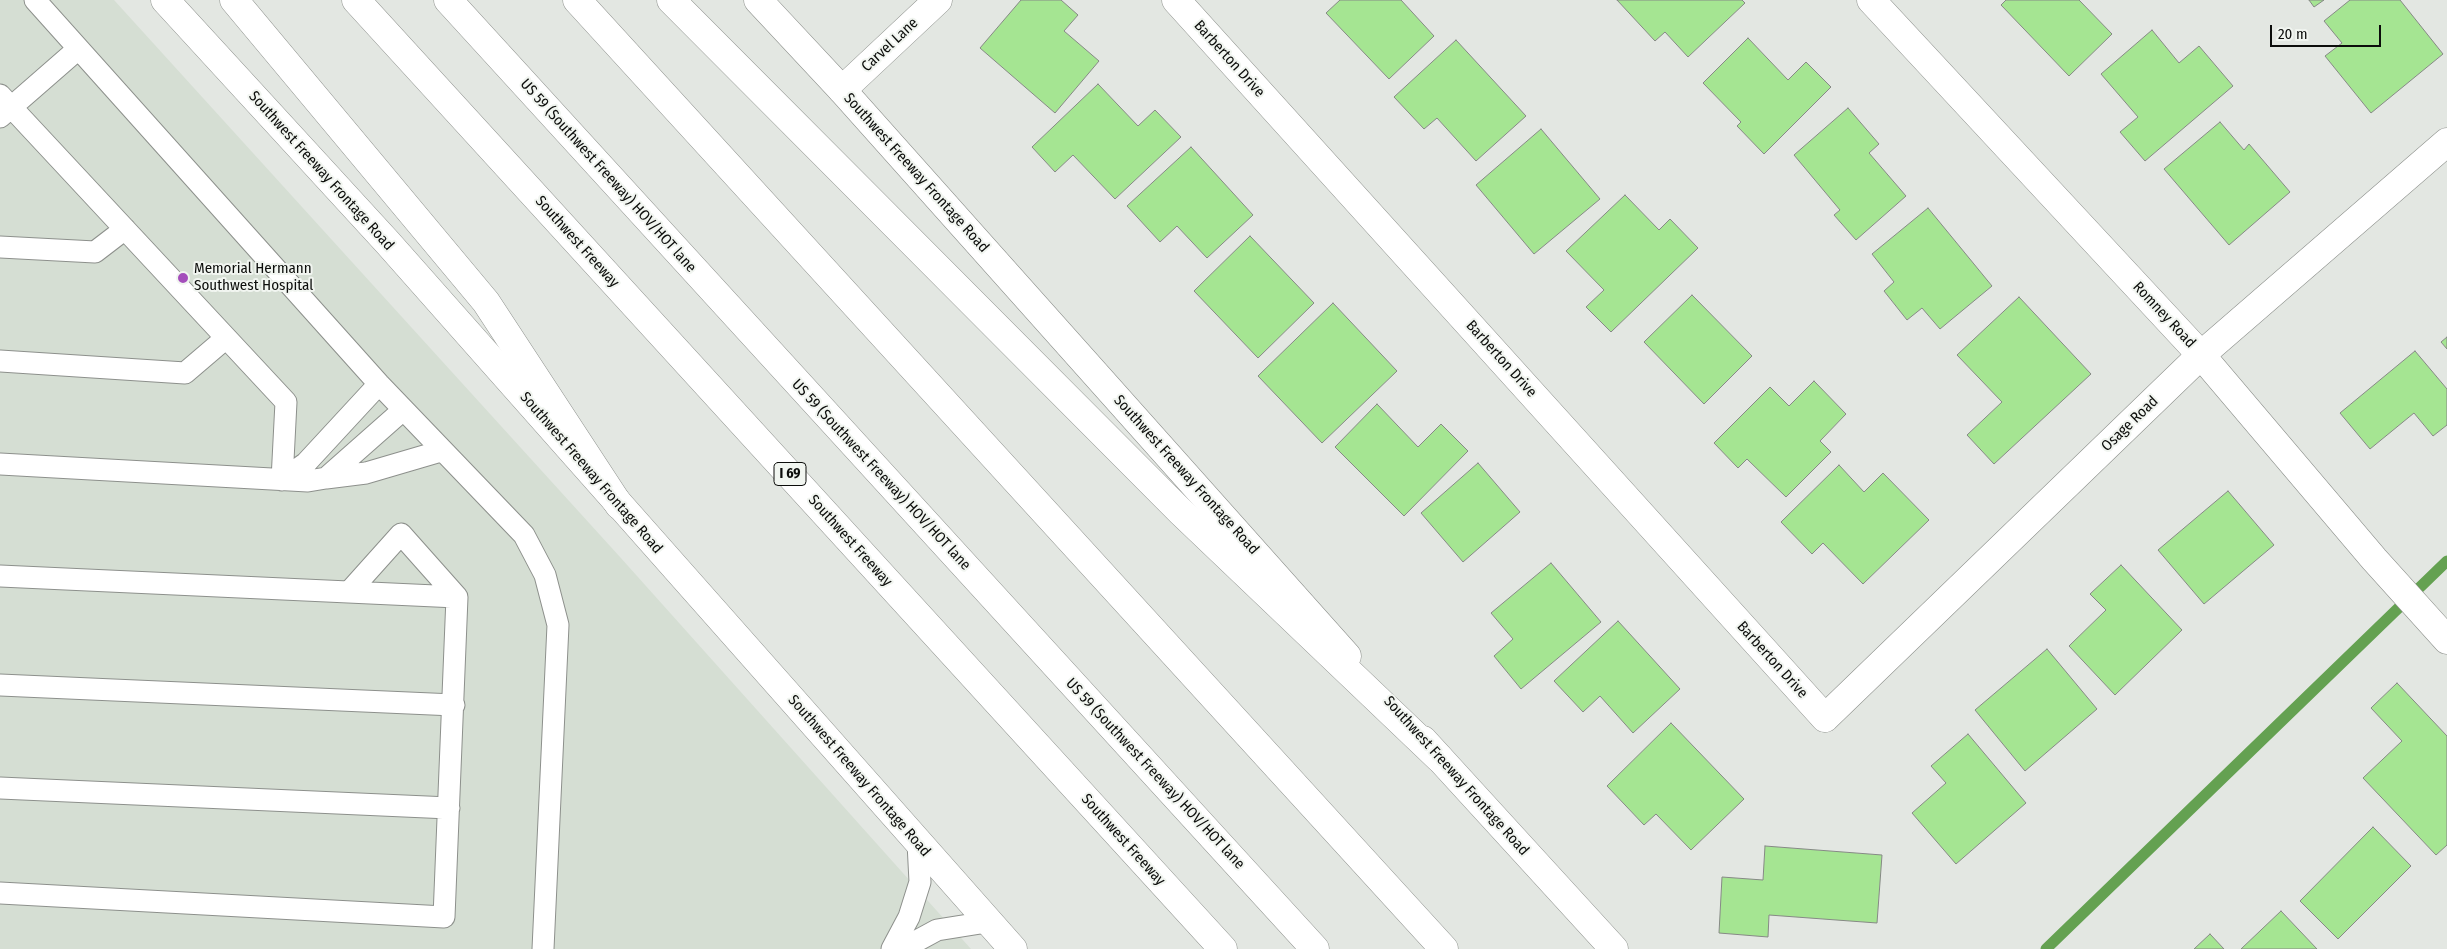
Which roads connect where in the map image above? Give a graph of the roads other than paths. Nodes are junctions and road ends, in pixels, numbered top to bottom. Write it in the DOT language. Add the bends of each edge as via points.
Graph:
graph roads {
  1 [pos="35,0"];
  2 [pos="165,0"];
  3 [pos="234,0"];
  4 [pos="356,0"];
  5 [pos="448,0"];
  6 [pos="577,0"];
  7 [pos="671,0"];
  8 [pos="758,0"];
  9 [pos="938,0"];
  10 [pos="1176,0"];
  11 [pos="1871,0"];
  12 [pos="78,48"];
  13 [pos="842,90"];
  14 [pos="4,106"];
  15 [pos="2447,142"];
  16 [pos="125,229"];
  17 [pos="0,247"];
  18 [pos="226,338"];
  19 [pos="2201,355"];
  20 [pos="0,361"];
  21 [pos="379,384"];
  22 [pos="403,410"];
  23 [pos="442,451"];
  24 [pos="0,464"];
  25 [pos="326,478"];
  26 [pos="282,480"];
  27 [pos="619,505"];
  28 [pos="0,576"];
  29 [pos="349,592"];
  30 [pos="457,597"];
  31 [pos="2443,635"];
  32 [pos="0,685"];
  33 [pos="454,705"];
  34 [pos="1825,718"];
  35 [pos="1439,758"];
  36 [pos="0,788"];
  37 [pos="449,808"];
  38 [pos="918,843"];
  39 [pos="0,893"];
  40 [pos="987,922"];
  41 [pos="543,949"];
  42 [pos="892,949"];
  43 [pos="902,949"];
  44 [pos="1013,949"];
  45 [pos="1223,949"];
  46 [pos="1315,949"];
  47 [pos="1444,949"];
  48 [pos="1614,949"];
  1 -- 12 [label="lane"];
  2 -- 27 [label="main road, Southwest Freeway Frontage Road" via="388,243"];
  3 -- 27 [label="main road" via="486,302"];
  4 -- 45 [label="main road, Southwest Freeway / I 69"];
  5 -- 46 [label="main road, US 59 (Southwest Freeway) HOV/HOT lane"];
  6 -- 47 [label="main road"];
  7 -- 35 [label="main road" via="1182,512"];
  8 -- 13 [label="main road, Southwest Freeway Frontage Road"];
  9 -- 13 [label="main road, Carvel Lane"];
  10 -- 34 [label="main road, Barberton Drive"];
  11 -- 19 [label="main road, Romney Road"];
  12 -- 14 [label="lane"];
  12 -- 21 [label="lane"];
  13 -- 35 [label="main road, Southwest Freeway Frontage Road"];
  14 -- 16 [label="lane"];
  15 -- 19 [label="main road, Osage Road"];
  16 -- 17 [label="lane" via="95,252"];
  16 -- 18 [label="lane"];
  18 -- 20 [label="lane" via="185,373"];
  18 -- 26 [label="lane" via="286,402"];
  19 -- 31 [label="main road, Romney Road" via="2374,559"];
  19 -- 34 [label="main road, Osage Road"];
  21 -- 22 [label="lane"];
  21 -- 26 [label="lane" via="306,463"];
  22 -- 23 [label="lane"];
  22 -- 25 [label="lane"];
  23 -- 25 [label="lane" via="366,473"];
  23 -- 41 [label="lane" via="524,535 545,575 558,626"];
  24 -- 26 [label="lane"];
  25 -- 26 [label="lane"];
  27 -- 38 [label="main road, Southwest Freeway Frontage Road"];
  28 -- 29 [label="lane"];
  29 -- 30 [label="lane"];
  29 -- 30 [label="lane" via="400,534"];
  30 -- 33 [label="lane"];
  32 -- 33 [label="lane"];
  33 -- 37 [label="lane"];
  35 -- 48 [label="main road, Southwest Freeway Frontage Road"];
  36 -- 37 [label="lane"];
  37 -- 39 [label="lane" via="444,916"];
  38 -- 40 [label="main road, Southwest Freeway Frontage Road"];
  38 -- 42 [label="lane" via="920,882 909,917"];
  40 -- 43 [label="lane" via="937,930"];
  40 -- 44 [label="main road, Southwest Freeway Frontage Road"];
}
